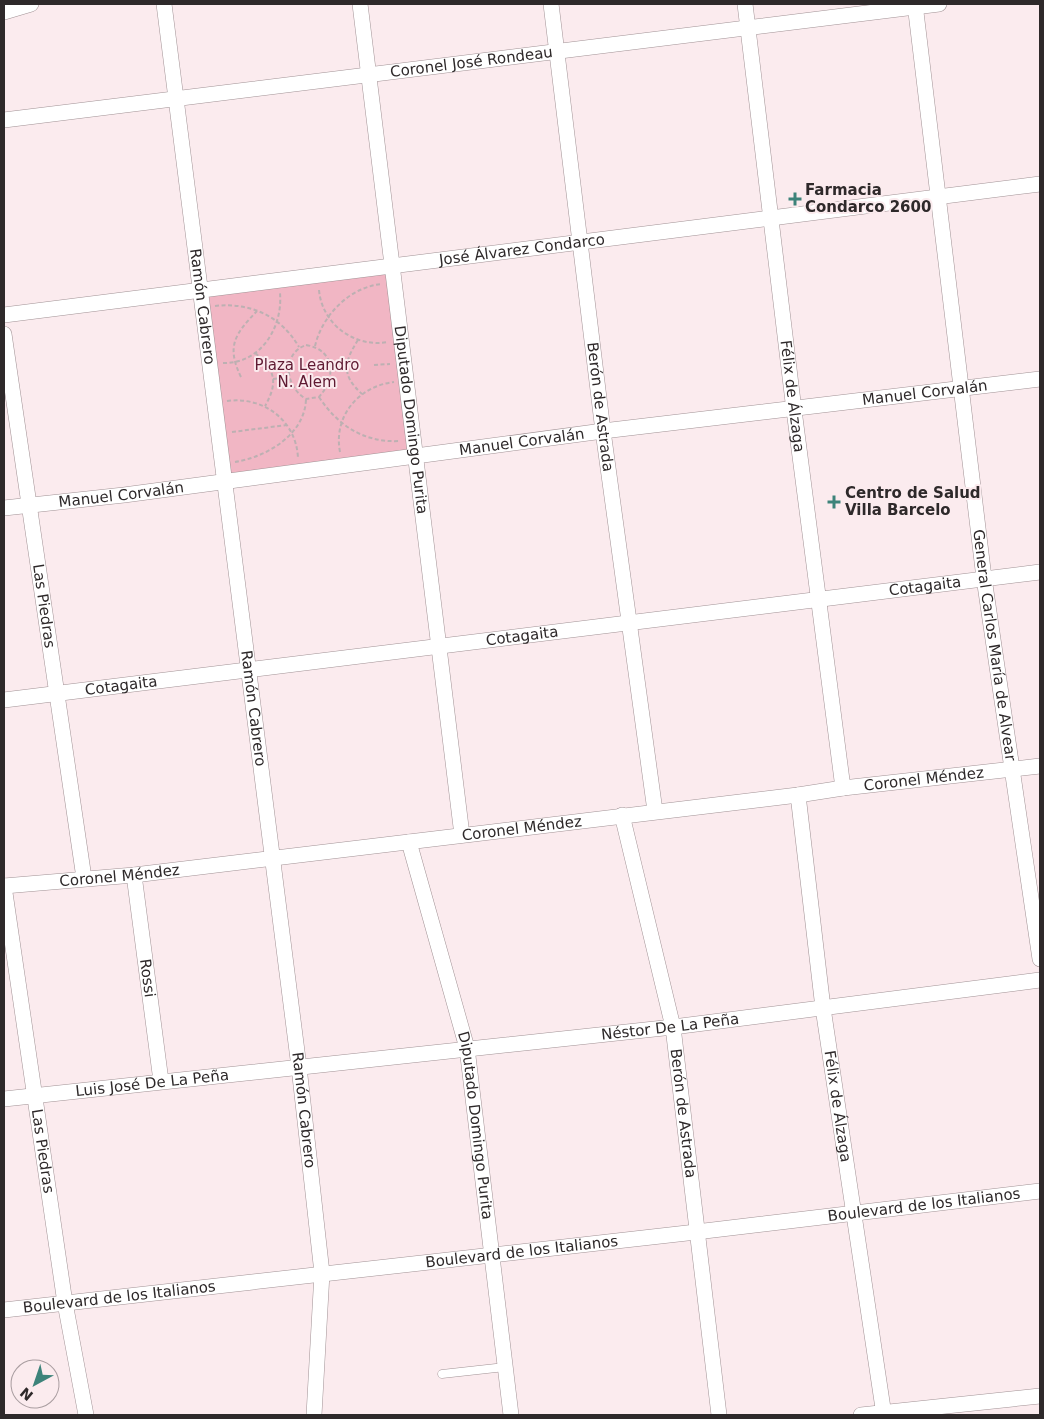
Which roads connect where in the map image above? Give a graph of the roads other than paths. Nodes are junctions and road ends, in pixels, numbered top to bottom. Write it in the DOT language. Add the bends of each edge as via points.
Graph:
graph roads {
  1 [pos="31,4"];
  2 [pos="164,4"];
  3 [pos="360,4"];
  4 [pos="551,4"];
  5 [pos="745,4"];
  6 [pos="939,4"];
  7 [pos="915,5"];
  8 [pos="4,12"];
  9 [pos="748,28"];
  10 [pos="557,52"];
  11 [pos="368,75"];
  12 [pos="176,100"];
  13 [pos="4,120"];
  14 [pos="1040,184"];
  15 [pos="937,196"];
  16 [pos="772,218"];
  17 [pos="581,241"];
  18 [pos="391,267"];
  19 [pos="200,289"];
  20 [pos="4,315"];
  21 [pos="4,334"];
  22 [pos="1040,379"];
  23 [pos="962,388"];
  24 [pos="794,410"];
  25 [pos="604,431"];
  26 [pos="414,456"];
  27 [pos="223,480"];
  28 [pos="29,505"];
  29 [pos="4,508"];
  30 [pos="1040,572"];
  31 [pos="984,578"];
  32 [pos="819,600"];
  33 [pos="630,622"];
  34 [pos="440,646"];
  35 [pos="248,669"];
  36 [pos="56,694"];
  37 [pos="4,700"];
  38 [pos="1040,766"];
  39 [pos="1012,769"];
  40 [pos="843,788"];
  41 [pos="798,795"];
  42 [pos="655,811"];
  43 [pos="622,816"];
  44 [pos="462,835"];
  45 [pos="409,842"];
  46 [pos="272,858"];
  47 [pos="134,875"];
  48 [pos="84,878"];
  49 [pos="4,886"];
  50 [pos="1040,959"];
  51 [pos="1040,980"];
  52 [pos="824,1008"];
  53 [pos="673,1027"];
  54 [pos="467,1048"];
  55 [pos="299,1067"];
  56 [pos="161,1081"];
  57 [pos="35,1096"];
  58 [pos="4,1099"];
  59 [pos="1040,1191"];
  60 [pos="856,1213"];
  61 [pos="696,1232"];
  62 [pos="493,1254"];
  63 [pos="322,1272"];
  64 [pos="65,1303"];
  65 [pos="4,1310"];
  66 [pos="505,1367"];
  67 [pos="442,1374"];
  68 [pos="1040,1396"];
  69 [pos="884,1414"];
  70 [pos="86,1415"];
  71 [pos="314,1415"];
  72 [pos="510,1415"];
  73 [pos="719,1415"];
  74 [pos="861,1415"];
  1 -- 8 [label="street"];
  2 -- 12 [label="street, Ramón Cabrero"];
  3 -- 11 [label="street, Diputado Domingo Purita"];
  4 -- 10 [label="street, Berón de Astrada"];
  5 -- 9 [label="street, Félix de Álzaga"];
  6 -- 7 [label="street, Coronel José Rondeau"];
  7 -- 9 [label="street, Coronel José Rondeau"];
  7 -- 15 [label="street, General Carlos María de Alvear"];
  9 -- 10 [label="street, Coronel José Rondeau"];
  9 -- 16 [label="street, Félix de Álzaga"];
  10 -- 11 [label="street, Coronel José Rondeau"];
  10 -- 17 [label="street, Berón de Astrada"];
  11 -- 12 [label="street, Coronel José Rondeau"];
  11 -- 18 [label="street, Diputado Domingo Purita"];
  12 -- 13 [label="street, Coronel José Rondeau"];
  12 -- 19 [label="street, Ramón Cabrero"];
  14 -- 15 [label="street, José Álvarez Condarco"];
  15 -- 16 [label="street, José Álvarez Condarco"];
  15 -- 23 [label="street, General Carlos María de Alvear"];
  16 -- 17 [label="street, José Álvarez Condarco"];
  16 -- 24 [label="street, Félix de Álzaga"];
  17 -- 18 [label="street, José Álvarez Condarco"];
  17 -- 25 [label="street, Berón de Astrada"];
  18 -- 19 [label="street, José Álvarez Condarco"];
  18 -- 26 [label="street, Diputado Domingo Purita"];
  19 -- 20 [label="street, José Álvarez Condarco"];
  19 -- 27 [label="street, Ramón Cabrero"];
  21 -- 28 [label="street, Las Piedras"];
  22 -- 23 [label="street, Manuel Corvalán"];
  23 -- 24 [label="street, Manuel Corvalán"];
  23 -- 31 [label="street, General Carlos María de Alvear"];
  24 -- 25 [label="street, Manuel Corvalán"];
  24 -- 32 [label="street, Félix de Álzaga"];
  25 -- 26 [label="street, Manuel Corvalán"];
  25 -- 33 [label="street, Berón de Astrada"];
  26 -- 27 [label="street, Manuel Corvalán"];
  26 -- 34 [label="street, Diputado Domingo Purita"];
  27 -- 28 [label="street, Manuel Corvalán"];
  27 -- 35 [label="street, Ramón Cabrero"];
  28 -- 29 [label="street, Manuel Corvalán"];
  28 -- 36 [label="street, Las Piedras"];
  30 -- 31 [label="street, Cotagaita"];
  31 -- 32 [label="street, Cotagaita"];
  31 -- 39 [label="street, General Carlos María de Alvear"];
  32 -- 33 [label="street, Cotagaita"];
  32 -- 40 [label="street, Félix de Álzaga"];
  33 -- 34 [label="street, Cotagaita"];
  33 -- 42 [label="street, Berón de Astrada"];
  34 -- 35 [label="street, Cotagaita"];
  34 -- 44 [label="street, Diputado Domingo Purita"];
  35 -- 36 [label="street, Cotagaita"];
  35 -- 46 [label="street, Ramón Cabrero"];
  36 -- 37 [label="street, Cotagaita"];
  36 -- 48 [label="street, Las Piedras"];
  38 -- 39 [label="street, Coronel Méndez"];
  39 -- 40 [label="street, Coronel Méndez"];
  39 -- 50 [label="street, General Carlos María de Alvear"];
  40 -- 41 [label="street, Coronel Méndez"];
  41 -- 42 [label="street, Coronel Méndez"];
  41 -- 52 [label="street, Félix de Álzaga"];
  42 -- 43 [label="street, Coronel Méndez"];
  43 -- 44 [label="street, Coronel Méndez"];
  43 -- 53 [label="street, Berón de Astrada"];
  44 -- 45 [label="street, Coronel Méndez"];
  45 -- 46 [label="street, Coronel Méndez"];
  45 -- 54 [label="street, Diputado Domingo Purita"];
  46 -- 47 [label="street, Coronel Méndez"];
  46 -- 55 [label="street, Ramón Cabrero"];
  47 -- 48 [label="street, Coronel Méndez"];
  47 -- 56 [label="street, Rossi"];
  48 -- 49 [label="street, Coronel Méndez"];
  49 -- 57 [label="street, Las Piedras"];
  51 -- 52 [label="street, Néstor De La Peña"];
  52 -- 53 [label="street, Néstor De La Peña"];
  52 -- 60 [label="street, Félix de Álzaga"];
  53 -- 54 [label="street, Néstor De La Peña"];
  53 -- 61 [label="street, Berón de Astrada"];
  54 -- 55 [label="street, Néstor De La Peña"];
  54 -- 62 [label="street, Diputado Domingo Purita"];
  55 -- 56 [label="street, Luis José De La Peña"];
  55 -- 63 [label="street, Ramón Cabrero"];
  56 -- 57 [label="street, Luis José De La Peña"];
  57 -- 58 [label="street, Luis José De La Peña"];
  57 -- 64 [label="street, Las Piedras"];
  59 -- 60 [label="street, Boulevard de los Italianos"];
  60 -- 61 [label="street, Boulevard de los Italianos"];
  60 -- 69 [label="street, Félix de Álzaga"];
  61 -- 62 [label="street, Boulevard de los Italianos"];
  61 -- 73 [label="street, Berón de Astrada"];
  62 -- 63 [label="street, Boulevard de los Italianos"];
  62 -- 66 [label="street, Diputado Domingo Purita"];
  63 -- 64 [label="street, Boulevard de los Italianos"];
  63 -- 71 [label="street, Ramón Cabrero"];
  64 -- 65 [label="street, Boulevard de los Italianos"];
  64 -- 70 [label="street, Las Piedras"];
  66 -- 67 [label="lane"];
  66 -- 72 [label="street, Diputado Domingo Purita"];
  68 -- 69 [label="street"];
  69 -- 74 [label="street"];
}
